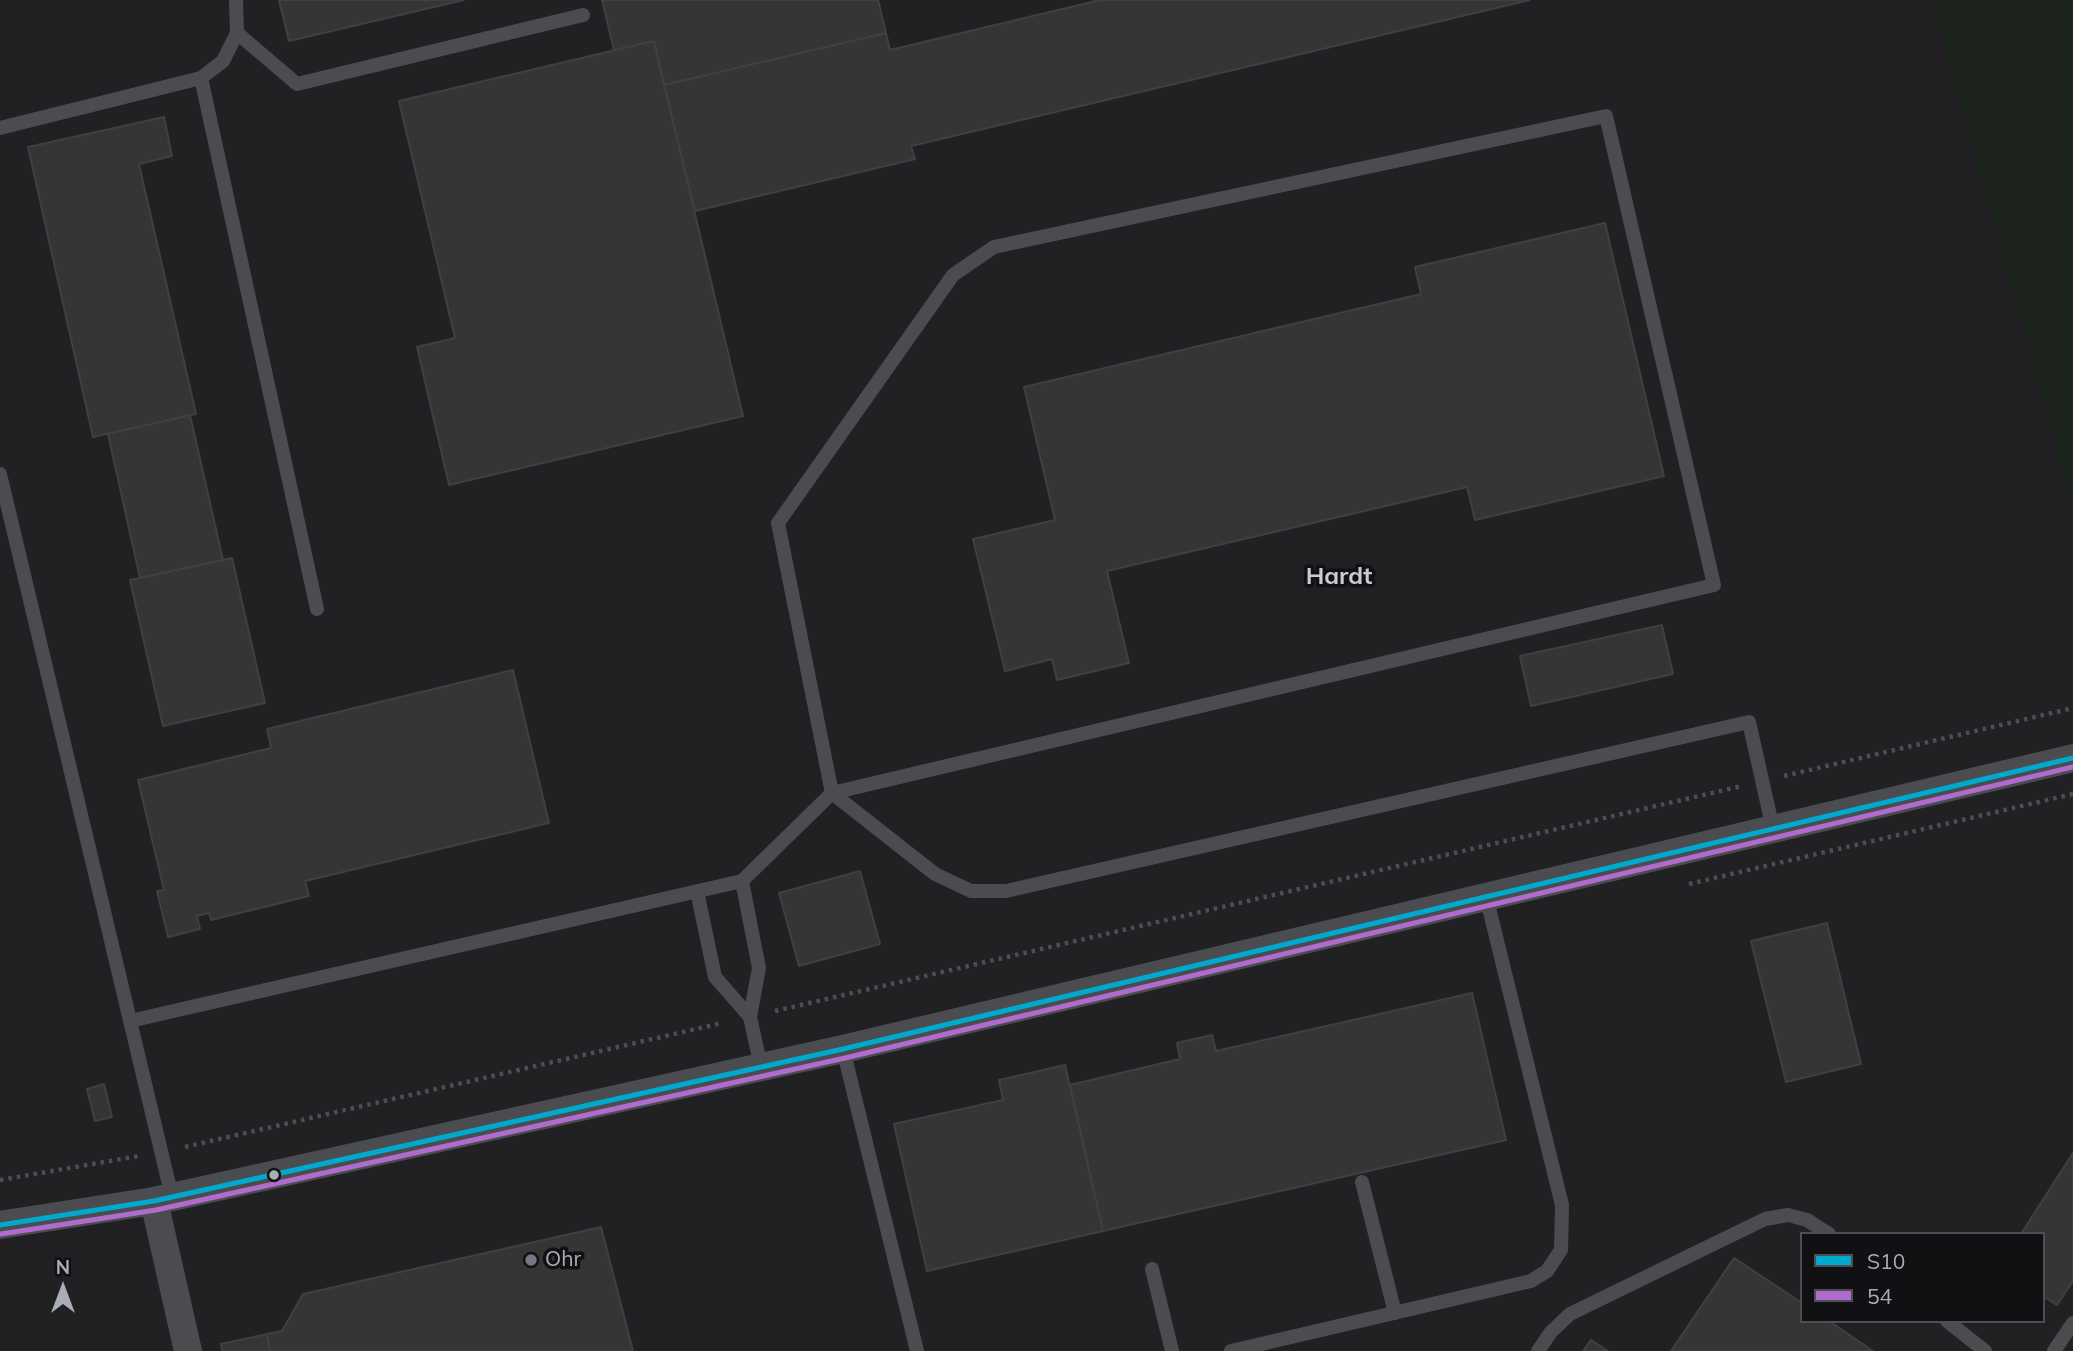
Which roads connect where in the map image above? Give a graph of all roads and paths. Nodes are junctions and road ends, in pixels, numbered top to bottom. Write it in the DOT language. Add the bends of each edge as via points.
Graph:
graph roads {
  1 [pos="236,0"];
  2 [pos="583,15"];
  3 [pos="237,33"];
  4 [pos="201,78"];
  5 [pos="0,128"];
  6 [pos="0,474"];
  7 [pos="6,527"];
  8 [pos="317,609"];
  9 [pos="2073,708"];
  10 [pos="2073,758"];
  11 [pos="1762,781"];
  12 [pos="832,793"];
  13 [pos="1773,828"];
  14 [pos="742,881"];
  15 [pos="697,891"];
  16 [pos="1486,896"];
  17 [pos="750,1017"];
  18 [pos="130,1021"];
  19 [pos="843,1049"];
  20 [pos="761,1067"];
  21 [pos="161,1153"];
  22 [pos="0,1180"];
  23 [pos="1362,1182"];
  24 [pos="163,1199"];
  25 [pos="0,1225"];
  26 [pos="1826,1232"];
  27 [pos="1152,1269"];
  28 [pos="1395,1313"];
  29 [pos="1950,1323"];
  30 [pos="2073,1323"];
  31 [pos="188,1351"];
  32 [pos="917,1351"];
  33 [pos="1172,1351"];
  34 [pos="1231,1351"];
  35 [pos="1538,1351"];
  36 [pos="1985,1351"];
  37 [pos="2054,1351"];
  1 -- 3 [label="lane"];
  2 -- 3 [label="lane" via="297,84"];
  3 -- 4 [label="lane" via="223,61"];
  4 -- 5 [label="lane"];
  4 -- 8 [label="lane"];
  6 -- 7 [label="lane"];
  7 -- 18 [label="lane"];
  9 -- 11 [label="path"];
  10 -- 13 [label="street"];
  11 -- 12 [label="lane" via="1749,722 1006,891 971,891 935,874"];
  11 -- 13 [label="lane"];
  11 -- 17 [label="path"];
  12 -- 12 [label="lane" via="778,523 953,275 994,247 1605,116 1714,585"];
  12 -- 14 [label="lane"];
  13 -- 16 [label="street"];
  14 -- 15 [label="lane"];
  14 -- 17 [label="lane" via="759,968"];
  15 -- 17 [label="lane" via="715,977"];
  15 -- 18 [label="lane"];
  16 -- 19 [label="street"];
  16 -- 28 [label="lane" via="1562,1205 1561,1250 1547,1270 1531,1281"];
  17 -- 20 [label="lane"];
  17 -- 21 [label="path"];
  18 -- 21 [label="lane"];
  19 -- 20 [label="street"];
  19 -- 32 [label="lane"];
  20 -- 24 [label="street"];
  21 -- 22 [label="path"];
  21 -- 24 [label="lane"];
  23 -- 28 [label="lane"];
  24 -- 25 [label="street"];
  24 -- 31 [label="street"];
  26 -- 35 [label="lane" via="1798,1218 1765,1219 1570,1314"];
  27 -- 33 [label="lane"];
  28 -- 34 [label="lane"];
  29 -- 36 [label="lane"];
  30 -- 37 [label="lane"];
}
